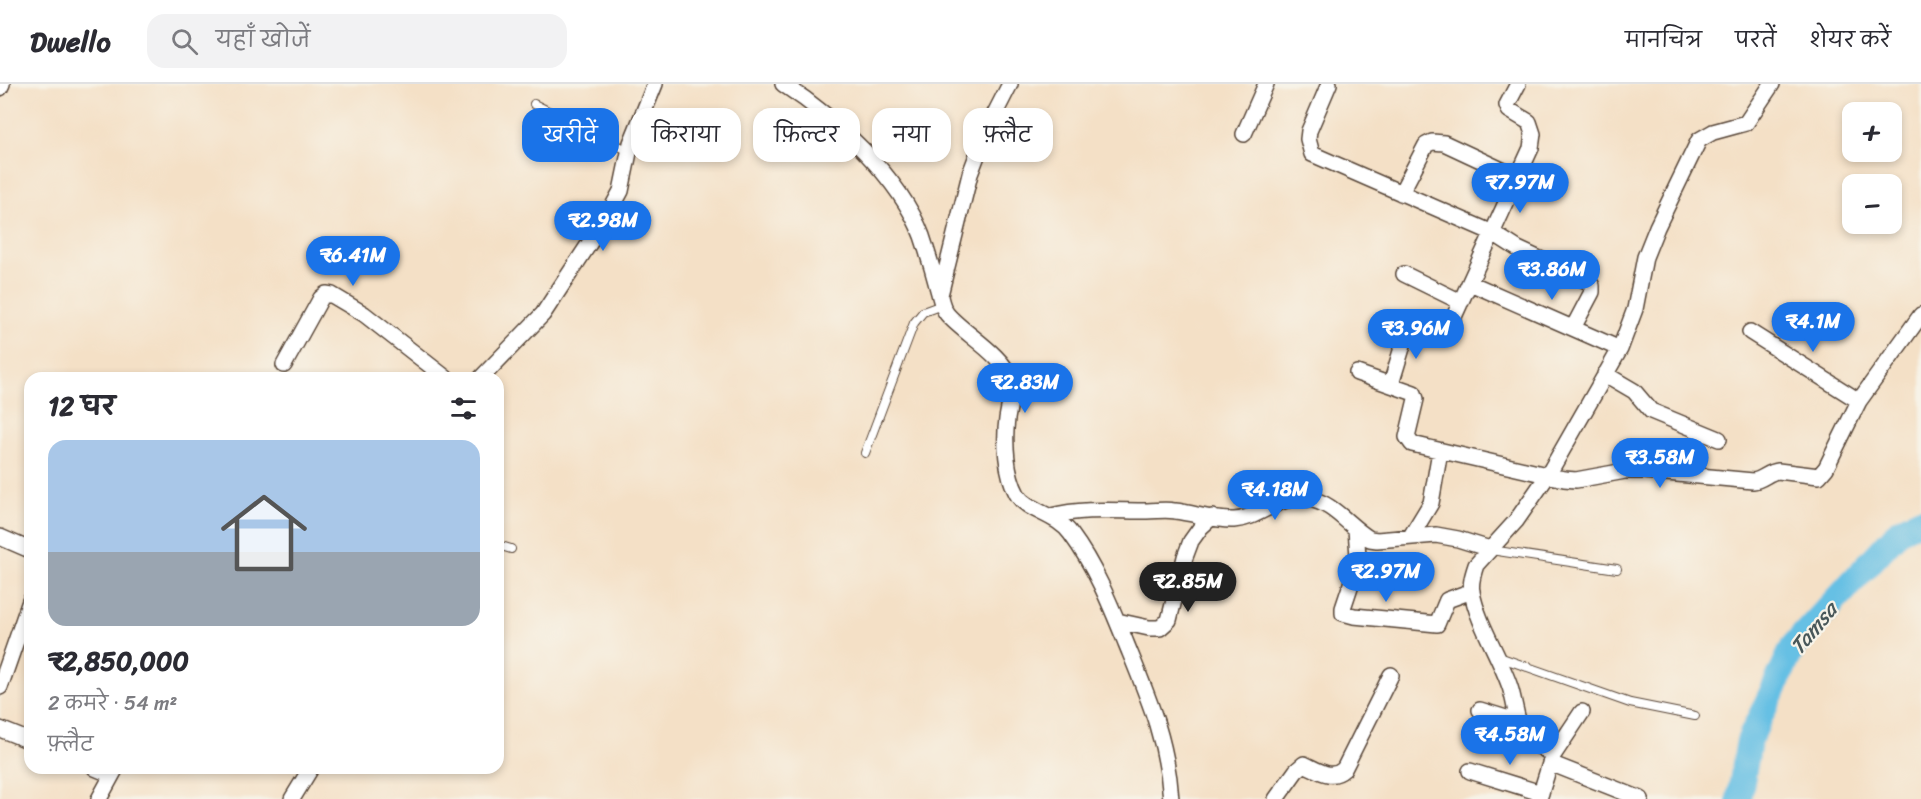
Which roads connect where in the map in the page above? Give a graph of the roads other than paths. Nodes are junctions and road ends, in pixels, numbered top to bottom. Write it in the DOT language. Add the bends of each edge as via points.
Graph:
graph roads {
  1 [pos="655,84"];
  2 [pos="783,84"];
  3 [pos="1010,84"];
  4 [pos="1266,84"];
  5 [pos="1329,84"];
  6 [pos="1518,84"];
  7 [pos="1772,84"];
  8 [pos="534,104"];
  9 [pos="1244,135"];
  10 [pos="629,151"];
  11 [pos="1518,178"];
  12 [pos="1401,193"];
  13 [pos="1493,233"];
  14 [pos="1404,274"];
  15 [pos="1470,283"];
  16 [pos="941,300"];
  17 [pos="1461,302"];
  18 [pos="1921,315"];
  19 [pos="1409,325"];
  20 [pos="1573,328"];
  21 [pos="1448,332"];
  22 [pos="1750,332"];
  23 [pos="1620,349"];
  24 [pos="284,365"];
  25 [pos="438,372"];
  26 [pos="487,372"];
  27 [pos="1357,373"];
  28 [pos="1605,374"];
  29 [pos="1391,384"];
  30 [pos="1858,401"];
  31 [pos="1719,439"];
  32 [pos="1440,451"];
  33 [pos="866,453"];
  34 [pos="1548,475"];
  35 [pos="1051,516"];
  36 [pos="1212,517"];
  37 [pos="1356,529"];
  38 [pos="1411,536"];
  39 [pos="0,537"];
  40 [pos="24,547"];
  41 [pos="504,547"];
  42 [pos="511,549"];
  43 [pos="1490,549"];
  44 [pos="1617,569"];
  45 [pos="1472,591"];
  46 [pos="24,617"];
  47 [pos="1117,621"];
  48 [pos="1492,644"];
  49 [pos="1391,675"];
  50 [pos="2,676"];
  51 [pos="1480,710"];
  52 [pos="1582,712"];
  53 [pos="1695,716"];
  54 [pos="1520,722"];
  55 [pos="0,729"];
  56 [pos="24,739"];
  57 [pos="1551,760"];
  58 [pos="1470,771"];
  59 [pos="113,774"];
  60 [pos="307,774"];
  61 [pos="1540,796"];
  62 [pos="99,799"];
  63 [pos="292,799"];
  64 [pos="1171,799"];
  65 [pos="1276,799"];
  66 [pos="1641,799"];
  1 -- 10 [label="street"];
  2 -- 16 [label="street" via="825,114 886,176 921,235"];
  3 -- 16 [label="street" via="970,174"];
  4 -- 9 [label="street"];
  5 -- 12 [label="street" via="1309,131 1312,154"];
  6 -- 11 [label="street" via="1508,108 1529,122 1533,134"];
  7 -- 23 [label="street" via="1746,123 1706,135 1695,147 1645,257 1635,309"];
  8 -- 10 [label="lane"];
  10 -- 26 [label="street" via="621,191 608,216 543,314"];
  11 -- 12 [label="street" via="1444,143 1432,142 1426,145"];
  11 -- 13 [label="street"];
  12 -- 13 [label="street"];
  13 -- 15 [label="street"];
  13 -- 20 [label="street" via="1589,282 1592,292"];
  14 -- 17 [label="street"];
  15 -- 17 [label="street"];
  15 -- 20 [label="street"];
  16 -- 33 [label="lane" via="914,323"];
  16 -- 35 [label="street" via="946,313 998,360 1010,378 1006,441 1015,489 1022,501"];
  17 -- 21 [label="street"];
  18 -- 30 [label="street"];
  19 -- 29 [label="street"];
  20 -- 23 [label="street"];
  22 -- 30 [label="street"];
  23 -- 28 [label="street"];
  24 -- 25 [label="street" via="321,298 328,294 357,309"];
  27 -- 29 [label="street"];
  28 -- 31 [label="street" via="1634,391 1651,411"];
  28 -- 34 [label="street"];
  29 -- 32 [label="street" via="1416,395 1408,441"];
  30 -- 34 [label="street" via="1819,476 1778,471 1753,481 1645,471 1576,480"];
  32 -- 34 [label="street"];
  32 -- 38 [label="street" via="1431,502"];
  34 -- 43 [label="street" via="1524,512"];
  35 -- 36 [label="street" via="1102,509 1173,510"];
  35 -- 47 [label="street" via="1073,536"];
  36 -- 37 [label="street" via="1242,518 1283,500 1308,499 1332,508"];
  36 -- 47 [label="street" via="1191,541 1169,620 1160,628"];
  37 -- 38 [label="street" via="1377,540"];
  37 -- 45 [label="street" via="1356,570 1343,613 1437,624 1447,600"];
  38 -- 43 [label="street" via="1447,537"];
  39 -- 40 [label="street"];
  41 -- 42 [label="lane"];
  43 -- 44 [label="lane"];
  43 -- 45 [label="street" via="1476,565"];
  45 -- 48 [label="street"];
  46 -- 50 [label="street"];
  47 -- 64 [label="street" via="1161,733"];
  48 -- 53 [label="lane" via="1630,703"];
  48 -- 54 [label="street"];
  49 -- 65 [label="street" via="1344,769 1330,776 1304,764"];
  51 -- 54 [label="street"];
  52 -- 57 [label="street"];
  54 -- 57 [label="street" via="1525,738 1545,748"];
  55 -- 56 [label="street"];
  57 -- 61 [label="street"];
  57 -- 66 [label="street"];
  58 -- 61 [label="street"];
  59 -- 62 [label="street"];
  60 -- 63 [label="street"];
}
